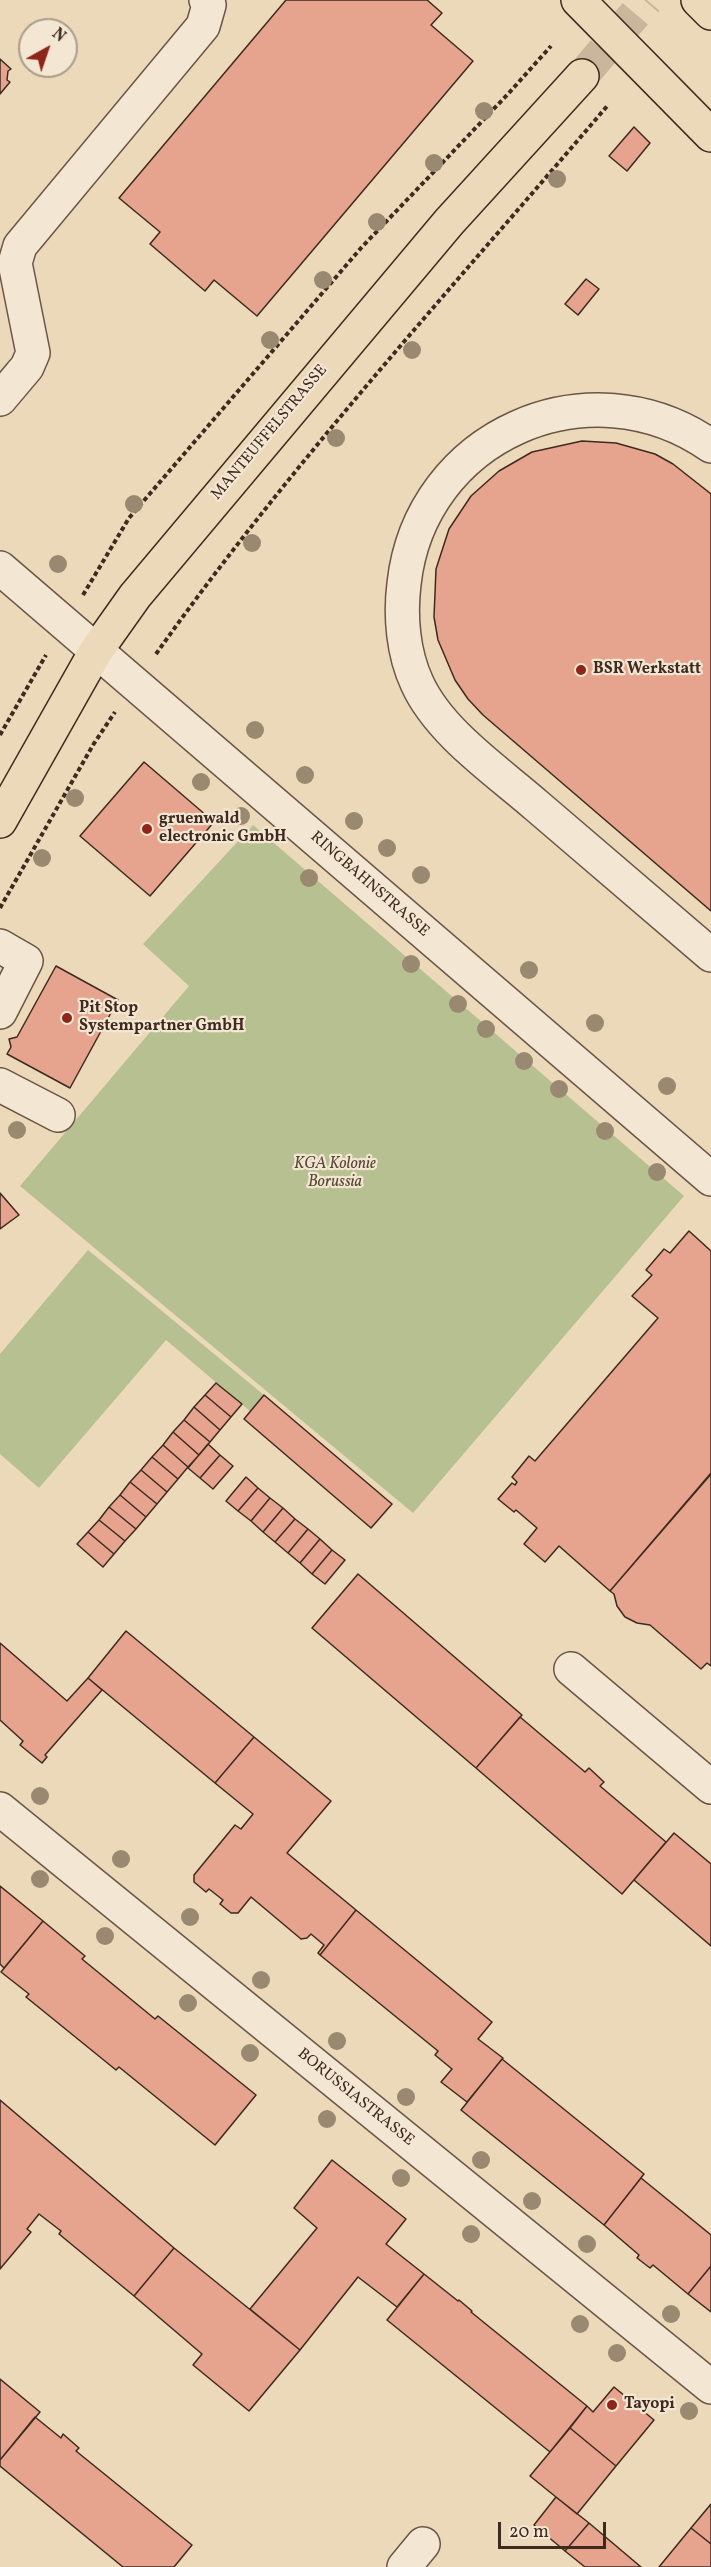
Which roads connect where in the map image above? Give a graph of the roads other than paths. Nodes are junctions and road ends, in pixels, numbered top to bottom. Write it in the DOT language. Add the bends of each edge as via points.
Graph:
graph roads {
  1 [pos="206,0"];
  2 [pos="578,0"];
  3 [pos="698,0"];
  4 [pos="711,13"];
  5 [pos="582,76"];
  6 [pos="711,135"];
  7 [pos="0,399"];
  8 [pos="711,446"];
  9 [pos="0,568"];
  10 [pos="96,651"];
  11 [pos="0,821"];
  12 [pos="0,946"];
  13 [pos="711,955"];
  14 [pos="0,1012"];
  15 [pos="0,1085"];
  16 [pos="58,1115"];
  17 [pos="711,1179"];
  18 [pos="571,1669"];
  19 [pos="711,1787"];
  20 [pos="0,1809"];
  21 [pos="711,2387"];
  1 -- 7 [label="street" via="209,5 203,26 20,246 15,262 33,353 27,367"];
  2 -- 6 [label="main road"];
  3 -- 4 [label="main road"];
  5 -- 10 [label="main road, MANTEUFFELSTRASSE" via="330,361 163,560"];
  8 -- 13 [label="street" via="653,417 607,409 566,412 524,424 483,447 434,497 413,540 402,599 408,657 429,706 468,747"];
  9 -- 10 [label="street, RINGBAHNSTRASSE"];
  10 -- 11 [label="main road, MANTEUFFELSTRASSE"];
  10 -- 17 [label="street, RINGBAHNSTRASSE"];
  12 -- 14 [label="street" via="26,961"];
  15 -- 16 [label="street"];
  18 -- 19 [label="street"];
  20 -- 21 [label="street, BORUSSIASTRASSE"];
}
